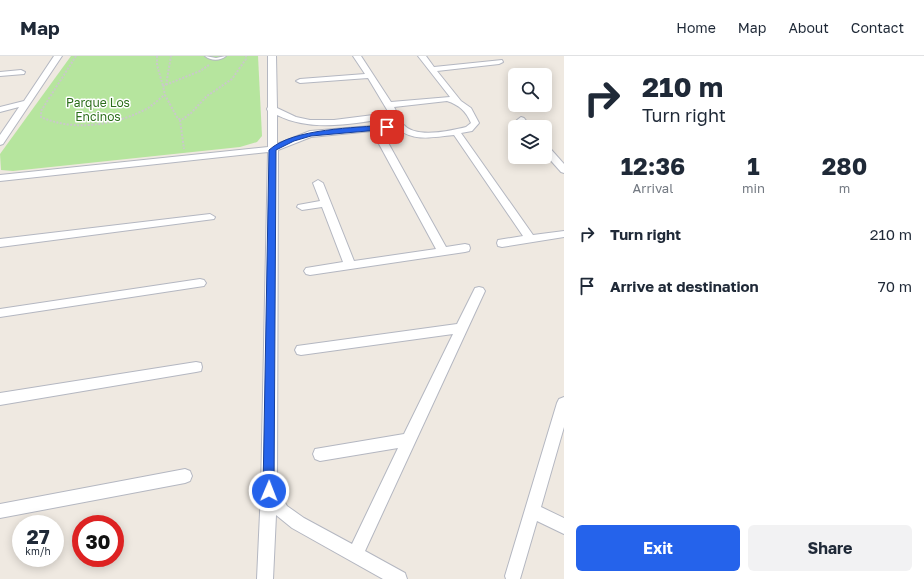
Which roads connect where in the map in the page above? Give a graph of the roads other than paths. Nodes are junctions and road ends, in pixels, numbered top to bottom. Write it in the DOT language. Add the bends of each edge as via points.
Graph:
graph roads {
  1 [pos="58,56"];
  2 [pos="224,56"];
  3 [pos="272,56"];
  4 [pos="357,56"];
  5 [pos="422,56"];
  6 [pos="209,57"];
  7 [pos="499,62"];
  8 [pos="432,70"];
  9 [pos="21,72"];
  10 [pos="0,74"];
  11 [pos="370,76"];
  12 [pos="300,81"];
  13 [pos="457,101"];
  14 [pos="28,102"];
  15 [pos="389,105"];
  16 [pos="271,109"];
  17 [pos="0,110"];
  18 [pos="394,115"];
  19 [pos="400,126"];
  20 [pos="375,128"];
  21 [pos="456,132"];
  22 [pos="0,142"];
  23 [pos="273,150"];
  24 [pos="552,156"];
  25 [pos="564,170"];
  26 [pos="0,178"];
  27 [pos="318,183"];
  28 [pos="326,203"];
  29 [pos="302,207"];
  30 [pos="210,216"];
  31 [pos="564,234"];
  32 [pos="530,239"];
  33 [pos="0,243"];
  34 [pos="502,243"];
  35 [pos="465,248"];
  36 [pos="443,251"];
  37 [pos="350,264"];
  38 [pos="310,270"];
  39 [pos="200,283"];
  40 [pos="479,292"];
  41 [pos="0,312"];
  42 [pos="462,328"];
  43 [pos="301,350"];
  44 [pos="196,366"];
  45 [pos="0,399"];
  46 [pos="564,403"];
  47 [pos="409,440"];
  48 [pos="320,454"];
  49 [pos="185,476"];
  50 [pos="269,491"];
  51 [pos="0,511"];
  52 [pos="533,511"];
  53 [pos="564,526"];
  54 [pos="355,555"];
  55 [pos="513,576"];
  56 [pos="265,579"];
  57 [pos="399,579"];
  1 -- 14 [label="street"];
  2 -- 6 [label="lane"];
  3 -- 16 [label="street"];
  4 -- 11 [label="street"];
  5 -- 8 [label="street"];
  7 -- 8 [label="street"];
  8 -- 13 [label="street"];
  9 -- 10 [label="street"];
  11 -- 12 [label="street"];
  11 -- 15 [label="street"];
  13 -- 15 [label="street" via="447,99"];
  13 -- 21 [label="street" via="468,110 475,123 469,129"];
  14 -- 17 [label="street"];
  14 -- 22 [label="street"];
  15 -- 18 [label="street"];
  16 -- 18 [label="street" via="301,121 317,122"];
  16 -- 23 [label="street"];
  18 -- 19 [label="street"];
  19 -- 20 [label="street"];
  19 -- 21 [label="street" via="420,136"];
  20 -- 23 [label="street" via="300,136"];
  20 -- 36 [label="street"];
  21 -- 32 [label="street"];
  23 -- 26 [label="street"];
  23 -- 50 [label="street"];
  24 -- 25 [label="street"];
  27 -- 28 [label="street"];
  28 -- 29 [label="street"];
  28 -- 37 [label="street"];
  30 -- 33 [label="street"];
  31 -- 32 [label="street"];
  32 -- 34 [label="street"];
  35 -- 36 [label="street"];
  36 -- 37 [label="street"];
  37 -- 38 [label="street"];
  39 -- 41 [label="street"];
  40 -- 42 [label="street"];
  42 -- 43 [label="street"];
  42 -- 47 [label="street"];
  44 -- 45 [label="street"];
  46 -- 52 [label="street"];
  47 -- 48 [label="street"];
  47 -- 54 [label="street"];
  49 -- 51 [label="street"];
  50 -- 54 [label="street" via="282,511 298,523"];
  50 -- 56 [label="street"];
  52 -- 53 [label="street"];
  52 -- 55 [label="street"];
  54 -- 57 [label="street"];
}
